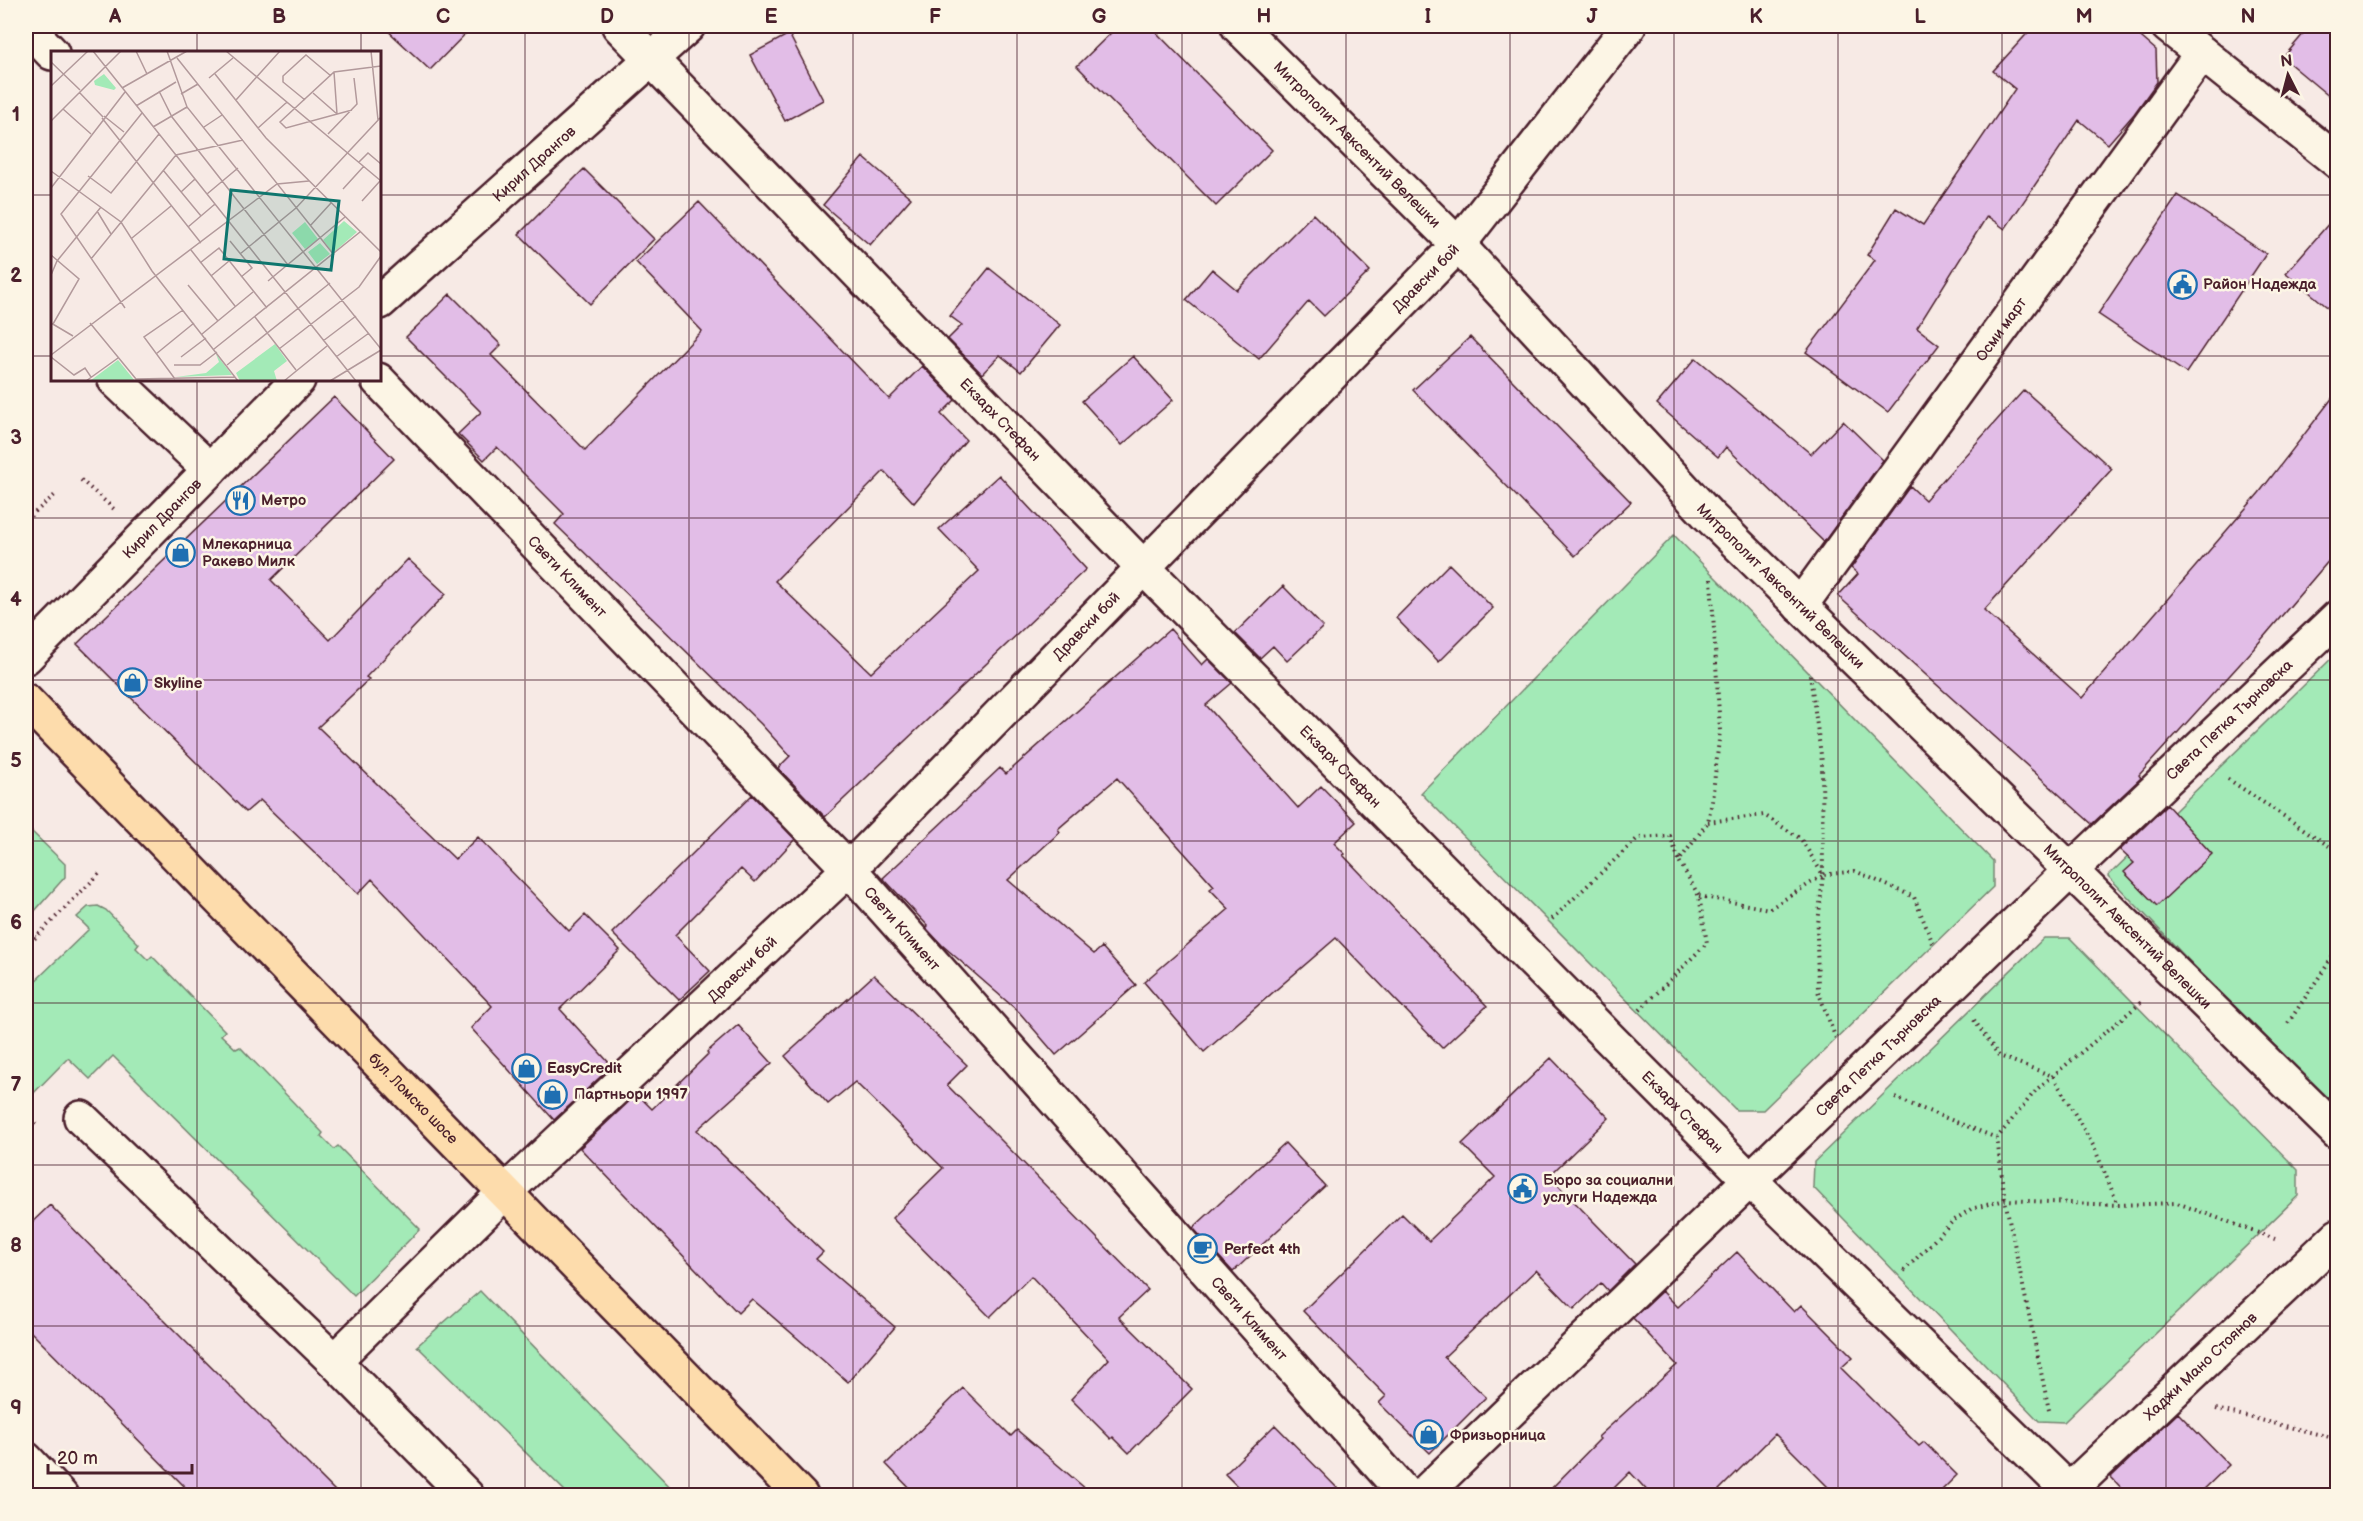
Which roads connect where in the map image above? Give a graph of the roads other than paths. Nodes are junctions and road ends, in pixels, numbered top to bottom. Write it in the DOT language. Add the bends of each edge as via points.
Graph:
graph roads {
  1 [pos="26,26"];
  2 [pos="619,26"];
  3 [pos="688,26"];
  4 [pos="1238,26"];
  5 [pos="1629,26"];
  6 [pos="2168,26"];
  7 [pos="51,52"];
  8 [pos="2202,53"];
  9 [pos="651,58"];
  10 [pos="2337,162"];
  11 [pos="1458,245"];
  12 [pos="381,301"];
  13 [pos="116,381"];
  14 [pos="297,381"];
  15 [pos="379,381"];
  16 [pos="210,470"];
  17 [pos="1142,566"];
  18 [pos="1800,606"];
  19 [pos="2337,617"];
  20 [pos="26,657"];
  21 [pos="26,701"];
  22 [pos="849,869"];
  23 [pos="2071,870"];
  24 [pos="81,1118"];
  25 [pos="2337,1133"];
  26 [pos="1750,1180"];
  27 [pos="505,1192"];
  28 [pos="2327,1245"];
  29 [pos="334,1362"];
  30 [pos="26,1459"];
  31 [pos="2068,1494"];
  32 [pos="61,1496"];
  33 [pos="467,1496"];
  34 [pos="801,1496"];
  35 [pos="1407,1496"];
  36 [pos="1422,1496"];
  1 -- 7 [label="street"];
  2 -- 9 [label="street, Екзарх Стефан"];
  3 -- 9 [label="street, Кирил Дрангов"];
  4 -- 11 [label="street, Митрополит Авксентий Велешки"];
  5 -- 11 [label="street, Дравски бой"];
  6 -- 8 [label="street"];
  8 -- 10 [label="street"];
  8 -- 18 [label="street, Осми март"];
  9 -- 12 [label="street, Кирил Дрангов"];
  9 -- 17 [label="street, Екзарх Стефан"];
  11 -- 17 [label="street, Дравски бой"];
  11 -- 18 [label="street, Митрополит Авксентий Велешки" via="1708,515"];
  13 -- 16 [label="street"];
  14 -- 16 [label="street, Кирил Дрангов"];
  15 -- 22 [label="street, Свети Климент"];
  16 -- 20 [label="street, Кирил Дрангов"];
  17 -- 22 [label="street, Дравски бой"];
  17 -- 26 [label="street, Екзарх Стефан"];
  18 -- 23 [label="street, Митрополит Авксентий Велешки"];
  19 -- 23 [label="street, Света Петка Търновска"];
  21 -- 27 [label="main road, бул. Ломско шосе"];
  22 -- 27 [label="street, Дравски бой"];
  22 -- 35 [label="street, Свети Климент"];
  23 -- 25 [label="street, Митрополит Авксентий Велешки"];
  23 -- 26 [label="street, Света Петка Търновска"];
  24 -- 29 [label="street"];
  26 -- 31 [label="street, Екзарх Стефан"];
  26 -- 36 [label="street, Света Петка Търновска"];
  27 -- 29 [label="street, Дравски бой"];
  27 -- 34 [label="main road, бул. Ломско шосе"];
  28 -- 31 [label="street, Хаджи Мано Стоянов"];
  29 -- 33 [label="street"];
  30 -- 32 [label="street"];
}
